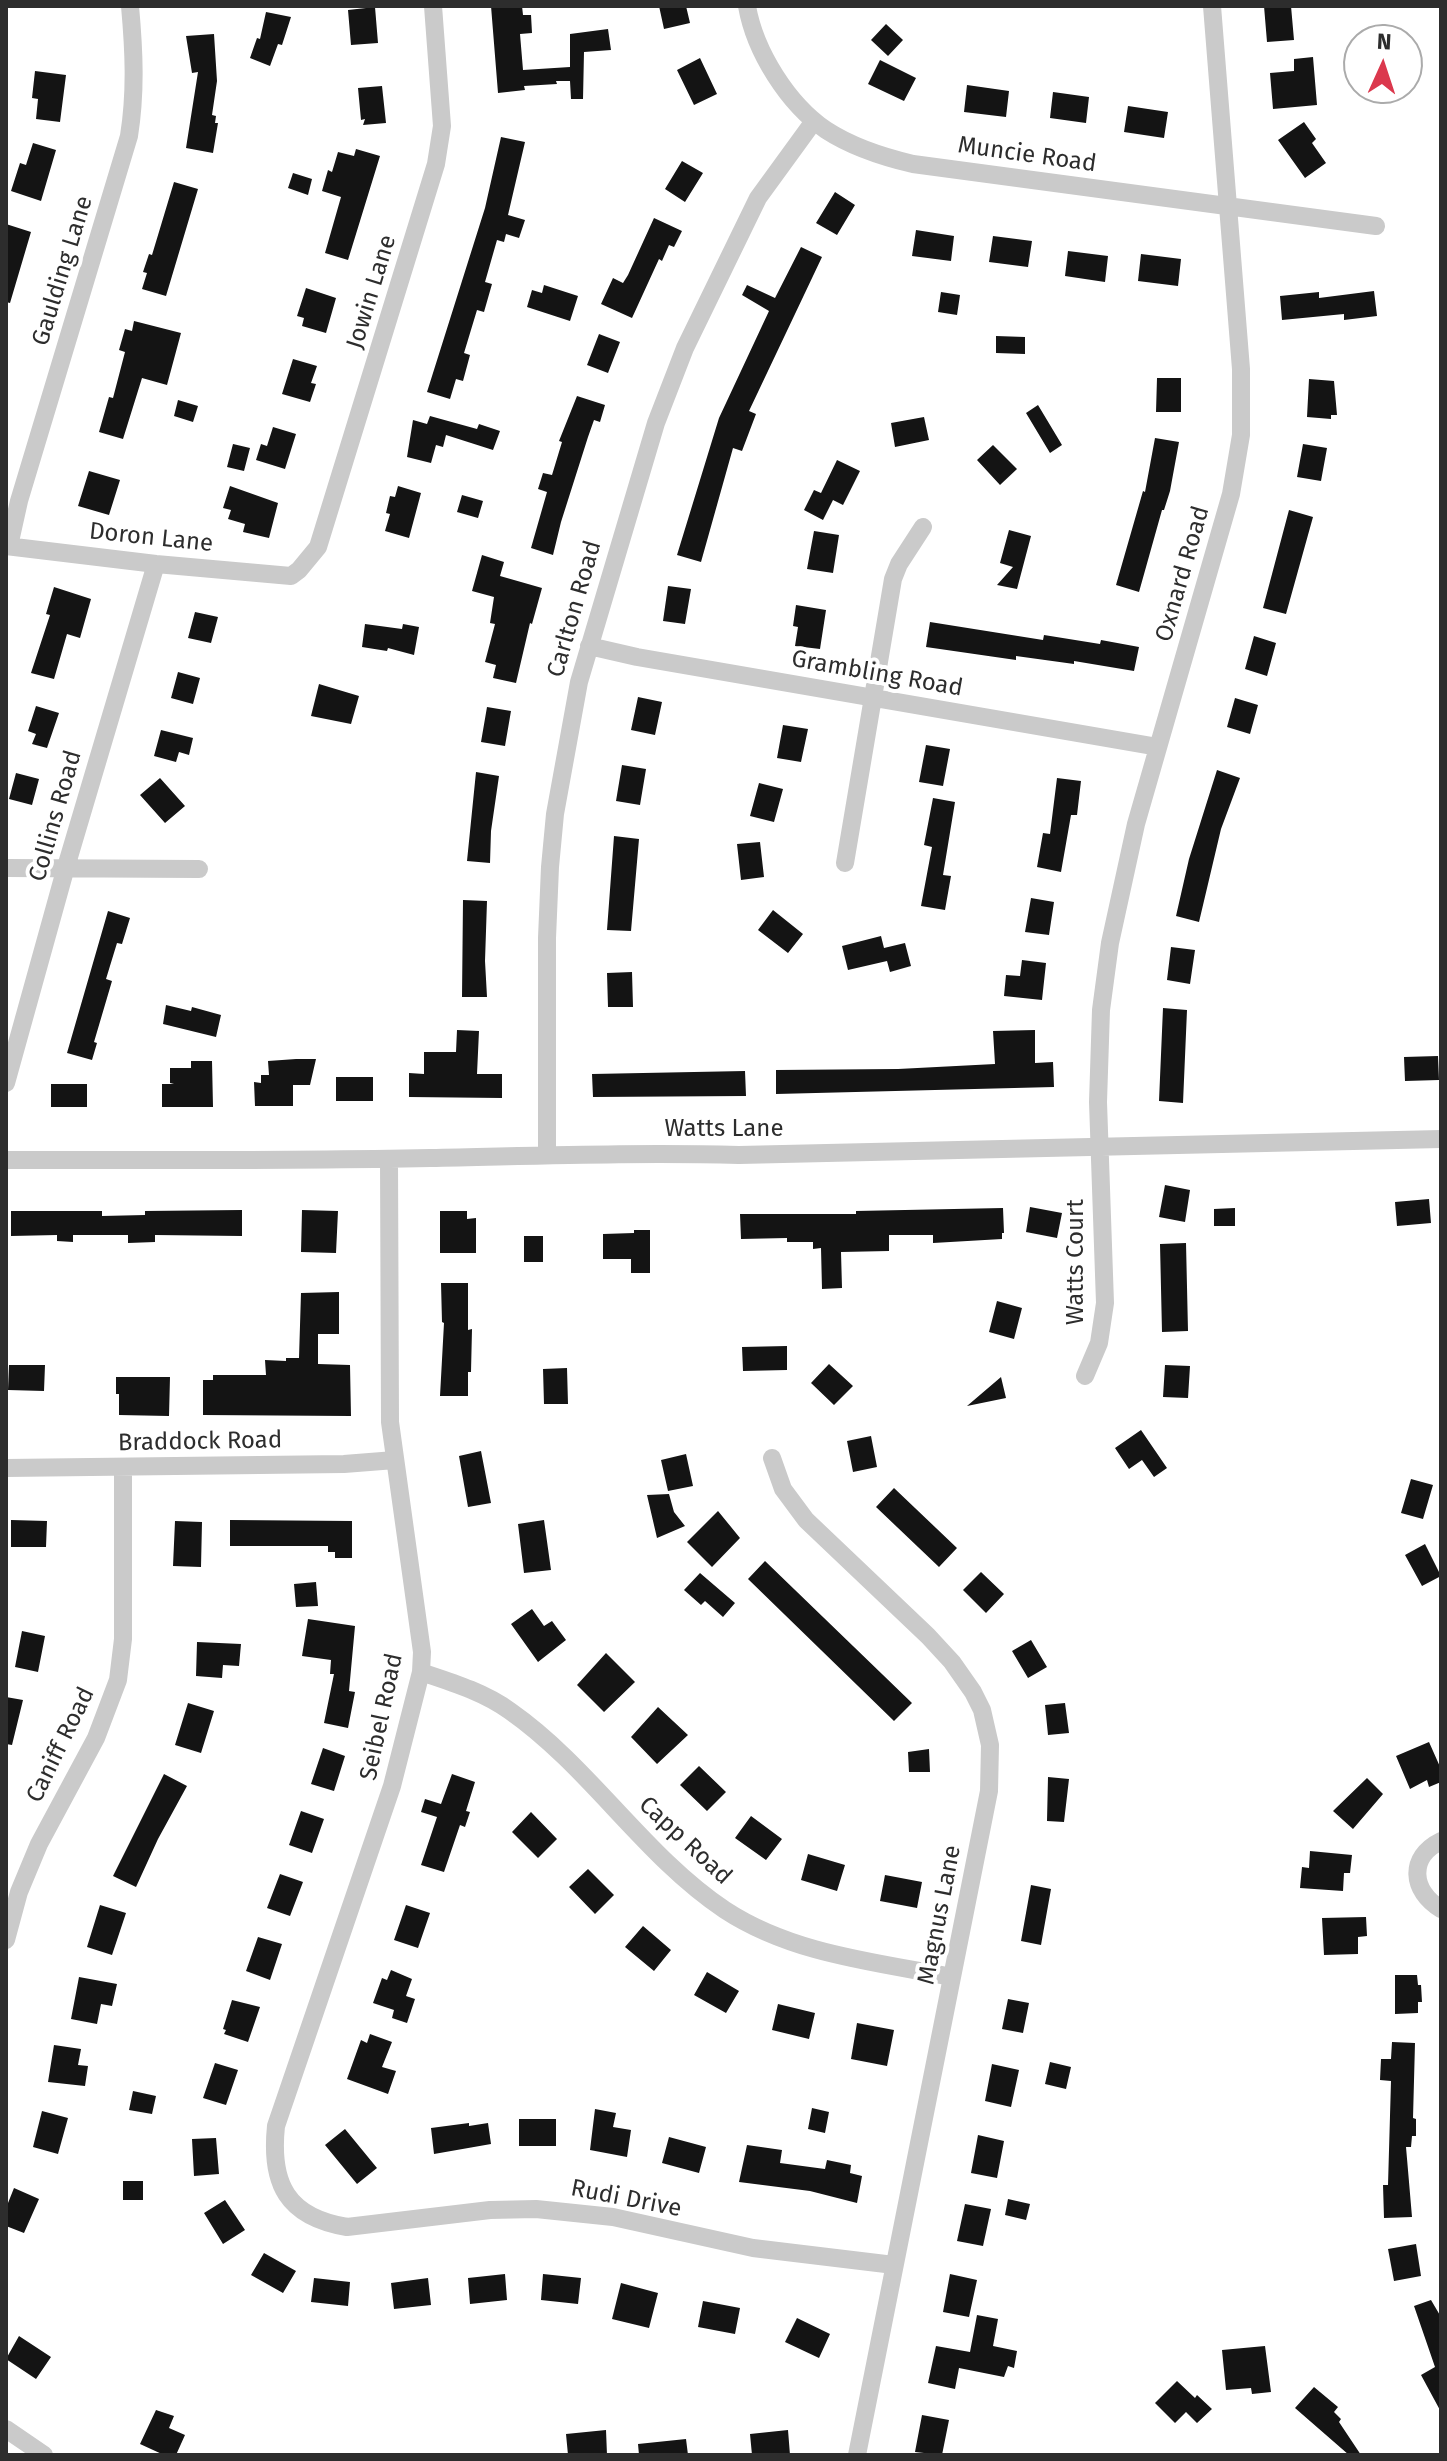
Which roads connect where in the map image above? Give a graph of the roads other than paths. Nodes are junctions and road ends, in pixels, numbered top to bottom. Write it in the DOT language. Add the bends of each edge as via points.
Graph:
graph roads {
  1 [pos="130,6"];
  2 [pos="433,6"];
  3 [pos="747,6"];
  4 [pos="1212,6"];
  5 [pos="814,121"];
  6 [pos="1229,206"];
  7 [pos="1376,226"];
  8 [pos="923,527"];
  9 [pos="8,546"];
  10 [pos="156,564"];
  11 [pos="291,576"];
  12 [pos="589,646"];
  13 [pos="872,697"];
  14 [pos="1158,747"];
  15 [pos="845,863"];
  16 [pos="66,867"];
  17 [pos="6,868"];
  18 [pos="199,869"];
  19 [pos="6,1083"];
  20 [pos="1441,1139"];
  21 [pos="1100,1147"];
  22 [pos="547,1153"];
  23 [pos="389,1159"];
  24 [pos="6,1160"];
  25 [pos="1085,1376"];
  26 [pos="772,1458"];
  27 [pos="395,1460"];
  28 [pos="6,1468"];
  29 [pos="123,1468"];
  30 [pos="421,1672"];
  31 [pos="1441,1841"];
  32 [pos="1441,1909"];
  33 [pos="6,1940"];
  34 [pos="952,1977"];
  35 [pos="347,2227"];
  36 [pos="894,2265"];
  37 [pos="6,2429"];
  38 [pos="44,2455"];
  39 [pos="857,2455"];
  1 -- 9 [label="street, Gaulding Lane" via="135,59 129,136"];
  2 -- 11 [label="street, Jowin Lane" via="442,126 436,164 318,547"];
  3 -- 5 [label="street, Muncie Road" via="770,65"];
  4 -- 6 [label="street, Oxnard Road"];
  5 -- 6 [label="street, Muncie Road" via="875,154 913,164"];
  5 -- 12 [label="street, Carlton Road" via="758,198 685,348 656,423"];
  6 -- 7 [label="street, Muncie Road"];
  6 -- 14 [label="street, Oxnard Road" via="1241,435 1231,494"];
  8 -- 13 [label="street" via="893,579"];
  9 -- 10 [label="street, Doron Lane"];
  10 -- 11 [label="street, Doron Lane"];
  10 -- 16 [label="street, Collins Road"];
  12 -- 13 [label="street, Grambling Road"];
  12 -- 22 [label="street, Carlton Road" via="571,719 550,867"];
  13 -- 14 [label="street, Grambling Road"];
  13 -- 15 [label="street"];
  14 -- 21 [label="street, Oxnard Road" via="1110,943 1101,1010"];
  16 -- 17 [label="street"];
  16 -- 18 [label="street"];
  16 -- 19 [label="street, Collins Road"];
  20 -- 21 [label="street, Watts Lane"];
  21 -- 22 [label="street, Watts Lane" via="739,1155"];
  21 -- 25 [label="street, Watts Court" via="1105,1303 1099,1343"];
  22 -- 23 [label="street, Watts Lane"];
  23 -- 24 [label="street, Watts Lane"];
  23 -- 27 [label="street, Seibel Road" via="390,1422"];
  26 -- 34 [label="street, Magnus Lane" via="792,1503 952,1662 982,1710 990,1745 989,1791"];
  27 -- 29 [label="street, Braddock Road"];
  27 -- 30 [label="street, Seibel Road"];
  28 -- 29 [label="street, Braddock Road"];
  29 -- 33 [label="street, Caniff Road" via="123,1639 118,1680 96,1738 39,1844"];
  30 -- 34 [label="street, Capp Road" via="510,1710 675,1869 748,1924 819,1951"];
  30 -- 35 [label="street, Seibel Road" via="392,1786 276,2126 275,2165 283,2189 311,2217"];
  31 -- 32 [label="street" via="1427,1848 1416,1867 1420,1888"];
  34 -- 36 [label="street, Magnus Lane"];
  35 -- 36 [label="street, Rudi Drive" via="490,2210 561,2210 753,2248"];
  36 -- 39 [label="street, Magnus Lane"];
  37 -- 38 [label="street"];
}
